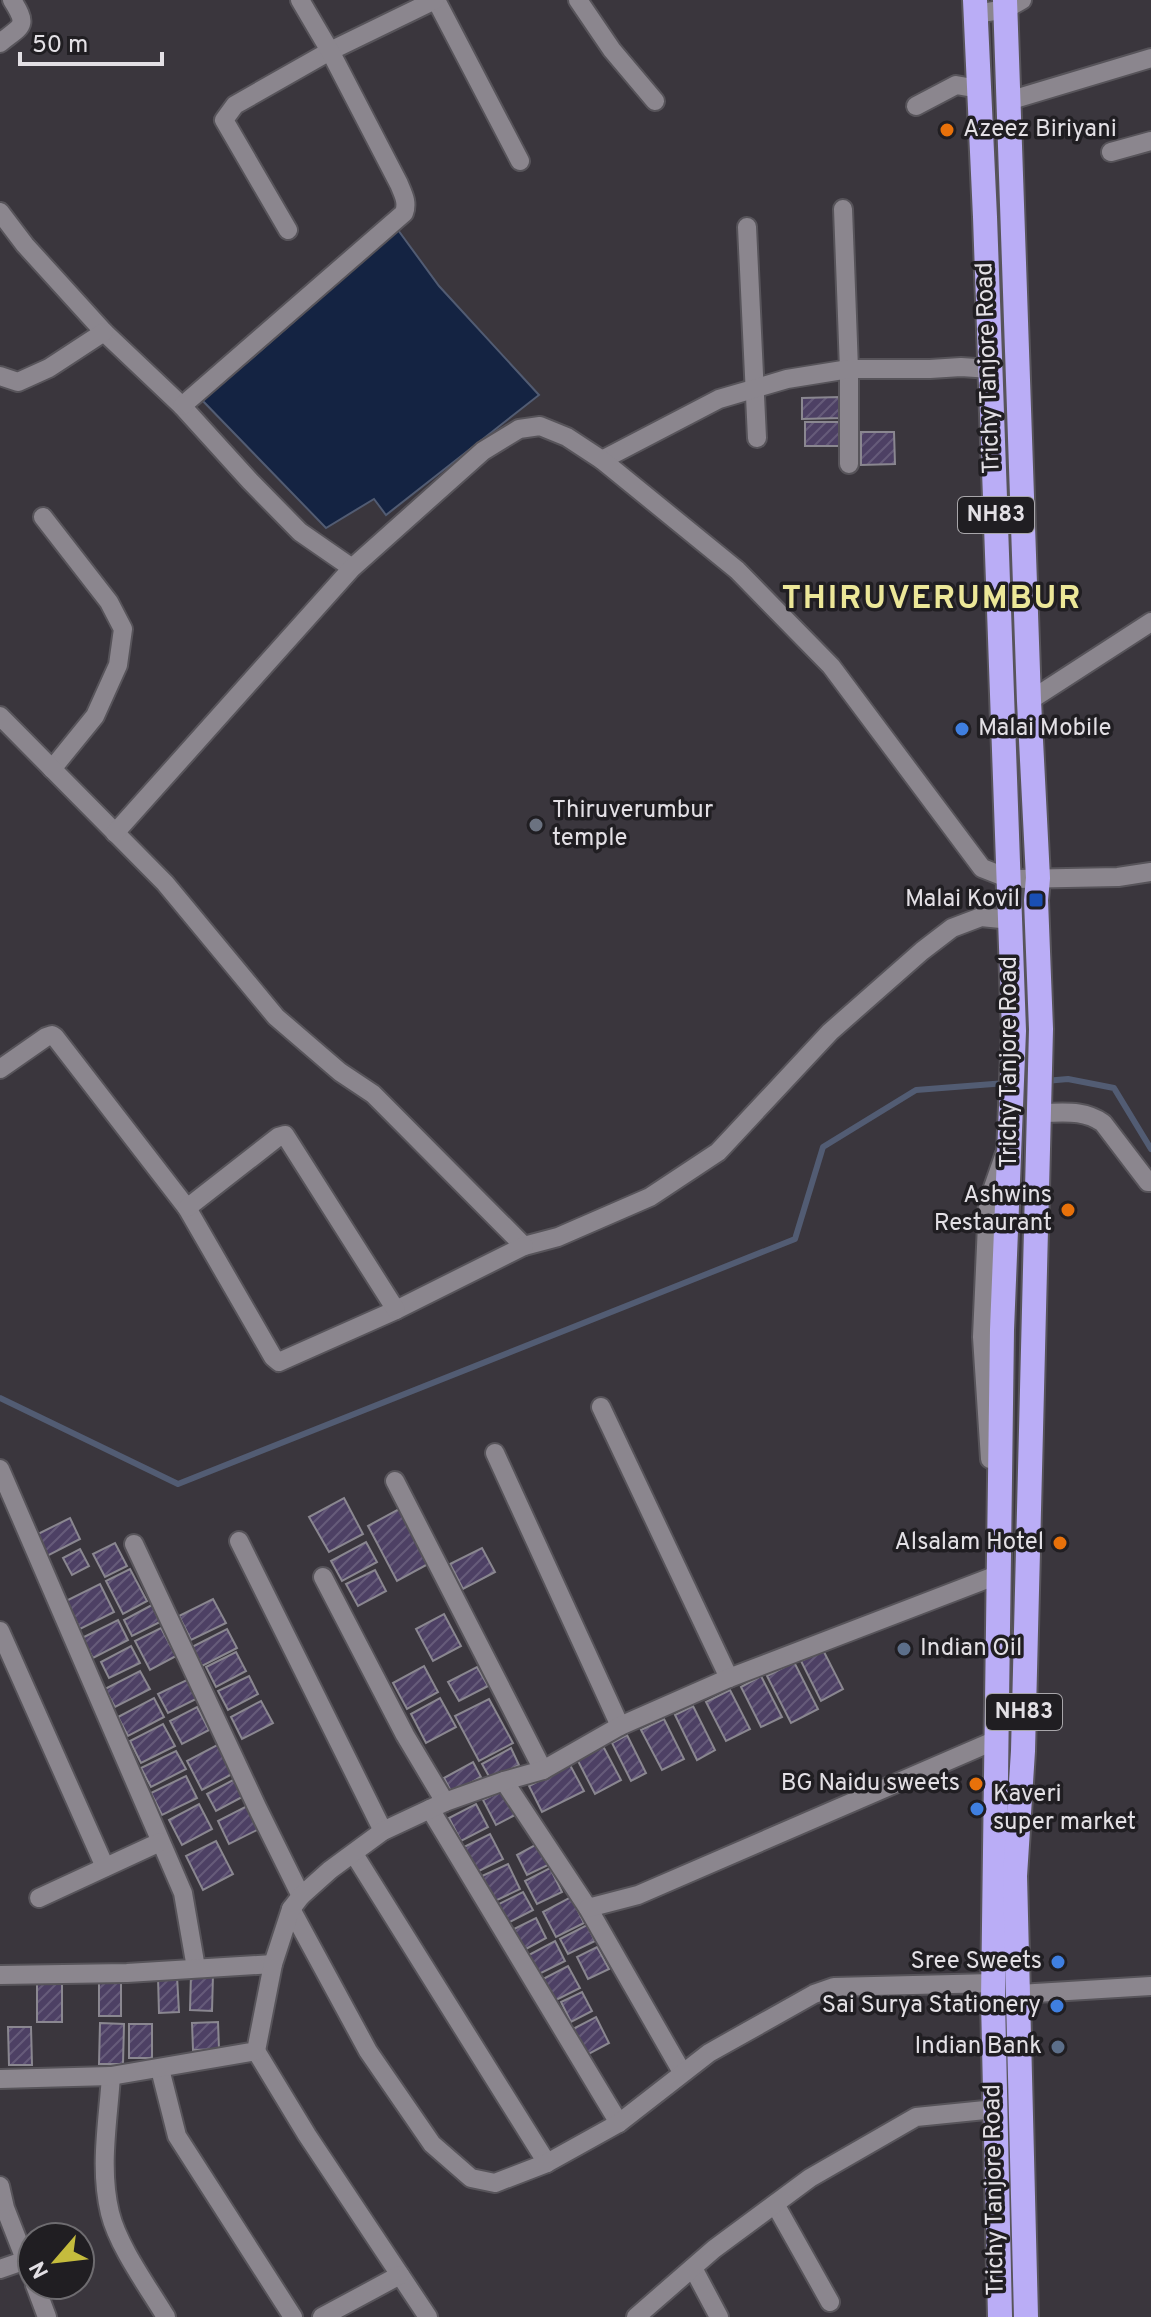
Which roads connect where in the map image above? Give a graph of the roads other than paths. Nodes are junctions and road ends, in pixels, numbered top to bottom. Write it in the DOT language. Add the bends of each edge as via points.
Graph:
graph roads {
  1 [pos="12,0"];
  2 [pos="300,0"];
  3 [pos="435,0"];
  4 [pos="578,0"];
  5 [pos="1011,3"];
  6 [pos="976,7"];
  7 [pos="0,43"];
  8 [pos="330,51"];
  9 [pos="1151,58"];
  10 [pos="979,89"];
  11 [pos="655,101"];
  12 [pos="1008,101"];
  13 [pos="916,106"];
  14 [pos="1151,141"];
  15 [pos="1111,152"];
  16 [pos="520,161"];
  17 [pos="843,209"];
  18 [pos="0,212"];
  19 [pos="747,227"];
  20 [pos="288,230"];
  21 [pos="104,332"];
  22 [pos="849,369"];
  23 [pos="991,369"];
  24 [pos="0,376"];
  25 [pos="754,388"];
  26 [pos="182,406"];
  27 [pos="757,438"];
  28 [pos="602,460"];
  29 [pos="849,464"];
  30 [pos="43,517"];
  31 [pos="352,568"];
  32 [pos="1151,622"];
  33 [pos="1029,701"];
  34 [pos="0,716"];
  35 [pos="52,769"];
  36 [pos="115,833"];
  37 [pos="1151,872"];
  38 [pos="1038,878"];
  39 [pos="1010,879"];
  40 [pos="1011,920"];
  41 [pos="0,1069"];
  42 [pos="1039,1110"];
  43 [pos="1150,1184"];
  44 [pos="187,1208"];
  45 [pos="524,1246"];
  46 [pos="396,1310"];
  47 [pos="601,1407"];
  48 [pos="495,1453"];
  49 [pos="0,1469"];
  50 [pos="395,1481"];
  51 [pos="239,1541"];
  52 [pos="134,1544"];
  53 [pos="1000,1574"];
  54 [pos="323,1577"];
  55 [pos="0,1631"];
  56 [pos="729,1678"];
  57 [pos="620,1726"];
  58 [pos="996,1740"];
  59 [pos="543,1770"];
  60 [pos="504,1781"];
  61 [pos="437,1805"];
  62 [pos="383,1831"];
  63 [pos="160,1842"];
  64 [pos="354,1854"];
  65 [pos="105,1867"];
  66 [pos="39,1898"];
  67 [pos="296,1902"];
  68 [pos="588,1908"];
  69 [pos="273,1964"];
  70 [pos="196,1968"];
  71 [pos="0,1975"];
  72 [pos="993,1983"];
  73 [pos="1151,1986"];
  74 [pos="1019,1994"];
  75 [pos="256,2051"];
  76 [pos="160,2069"];
  77 [pos="682,2072"];
  78 [pos="111,2076"];
  79 [pos="0,2079"];
  80 [pos="995,2109"];
  81 [pos="619,2123"];
  82 [pos="547,2163"];
  83 [pos="0,2186"];
  84 [pos="775,2204"];
  85 [pos="16,2236"];
  86 [pos="693,2268"];
  87 [pos="400,2275"];
  88 [pos="830,2302"];
  89 [pos="166,2317"];
  90 [pos="293,2317"];
  91 [pos="322,2317"];
  92 [pos="428,2317"];
  93 [pos="636,2317"];
  94 [pos="719,2317"];
  95 [pos="1000,2317"];
  96 [pos="1026,2317"];
  1 -- 7 [label="street" via="23,21"];
  2 -- 8 [label="street"];
  3 -- 8 [label="street"];
  3 -- 16 [label="street"];
  4 -- 11 [label="street"];
  5 -- 6 [label="street"];
  5 -- 12 [label="highway, Trichy Tanjore Road / NH83"];
  6 -- 10 [label="highway, Trichy Tanjore Road / NH83"];
  8 -- 20 [label="street" via="235,105 224,120"];
  8 -- 26 [label="street" via="399,184 404,213"];
  9 -- 12 [label="street"];
  10 -- 13 [label="street" via="956,85"];
  10 -- 23 [label="highway, Trichy Tanjore Road / NH83"];
  12 -- 33 [label="highway, Trichy Tanjore Road / NH83"];
  14 -- 15 [label="street"];
  17 -- 22 [label="street"];
  18 -- 21 [label="street"];
  19 -- 25 [label="street"];
  21 -- 24 [label="street" via="18,382"];
  21 -- 26 [label="street"];
  22 -- 23 [label="street"];
  22 -- 25 [label="street"];
  22 -- 29 [label="street"];
  23 -- 39 [label="highway, Trichy Tanjore Road / NH83"];
  25 -- 27 [label="street"];
  25 -- 28 [label="street" via="719,399"];
  26 -- 31 [label="street" via="300,532"];
  28 -- 31 [label="street" via="540,426 519,429 483,451"];
  28 -- 39 [label="street" via="737,570 831,666 982,868"];
  30 -- 35 [label="street" via="109,602 123,629 118,665 95,716"];
  31 -- 36 [label="street"];
  32 -- 33 [label="street"];
  33 -- 38 [label="highway, Trichy Tanjore Road / NH83"];
  34 -- 35 [label="street"];
  35 -- 36 [label="street"];
  36 -- 45 [label="street" via="165,883 276,1017 373,1094"];
  37 -- 38 [label="street"];
  38 -- 39 [label="street"];
  38 -- 42 [label="highway, Trichy Tanjore Road / NH83"];
  39 -- 40 [label="highway, Trichy Tanjore Road / NH83"];
  40 -- 45 [label="street" via="981,917 932,943 830,1032 718,1152 696,1167 650,1197"];
  40 -- 53 [label="highway, Trichy Tanjore Road / NH83" via="1014,1031 1002,1330"];
  41 -- 44 [label="street" via="53,1036"];
  42 -- 43 [label="street" via="1093,1116"];
  42 -- 74 [label="highway, Trichy Tanjore Road / NH83" via="1015,1876"];
  44 -- 46 [label="street" via="279,1362"];
  44 -- 46 [label="street" via="285,1135"];
  45 -- 46 [label="street"];
  47 -- 56 [label="street"];
  48 -- 57 [label="street"];
  49 -- 63 [label="street"];
  50 -- 59 [label="street"];
  51 -- 62 [label="street"];
  52 -- 67 [label="street"];
  53 -- 56 [label="street"];
  53 -- 58 [label="highway, Trichy Tanjore Road / NH83"];
  54 -- 61 [label="street"];
  55 -- 65 [label="street"];
  56 -- 57 [label="street"];
  57 -- 59 [label="street"];
  58 -- 68 [label="street" via="638,1895"];
  58 -- 72 [label="highway, Trichy Tanjore Road / NH83"];
  59 -- 60 [label="street"];
  60 -- 61 [label="street"];
  60 -- 68 [label="street"];
  61 -- 62 [label="street"];
  61 -- 81 [label="street"];
  62 -- 64 [label="street"];
  63 -- 65 [label="street"];
  63 -- 70 [label="street" via="183,1893"];
  64 -- 67 [label="street"];
  64 -- 82 [label="street"];
  65 -- 66 [label="street"];
  67 -- 69 [label="street"];
  67 -- 82 [label="street" via="368,2051 432,2144 471,2178 495,2183"];
  68 -- 77 [label="street"];
  69 -- 70 [label="street"];
  69 -- 75 [label="street"];
  70 -- 71 [label="street"];
  72 -- 77 [label="street" via="834,1987"];
  72 -- 80 [label="highway, Trichy Tanjore Road / NH83"];
  73 -- 74 [label="street"];
  74 -- 96 [label="highway, Trichy Tanjore Road / NH83"];
  75 -- 76 [label="street"];
  75 -- 87 [label="street"];
  76 -- 78 [label="street"];
  76 -- 90 [label="street" via="177,2136"];
  77 -- 81 [label="street"];
  78 -- 79 [label="street"];
  78 -- 89 [label="street" via="104,2173 110,2215"];
  80 -- 84 [label="street" via="916,2117"];
  80 -- 95 [label="highway, Trichy Tanjore Road / NH83"];
  81 -- 82 [label="street"];
  83 -- 85 [label="street"];
  84 -- 86 [label="street"];
  84 -- 88 [label="street"];
  86 -- 93 [label="street"];
  86 -- 94 [label="street"];
  87 -- 91 [label="street"];
  87 -- 92 [label="street"];
}
